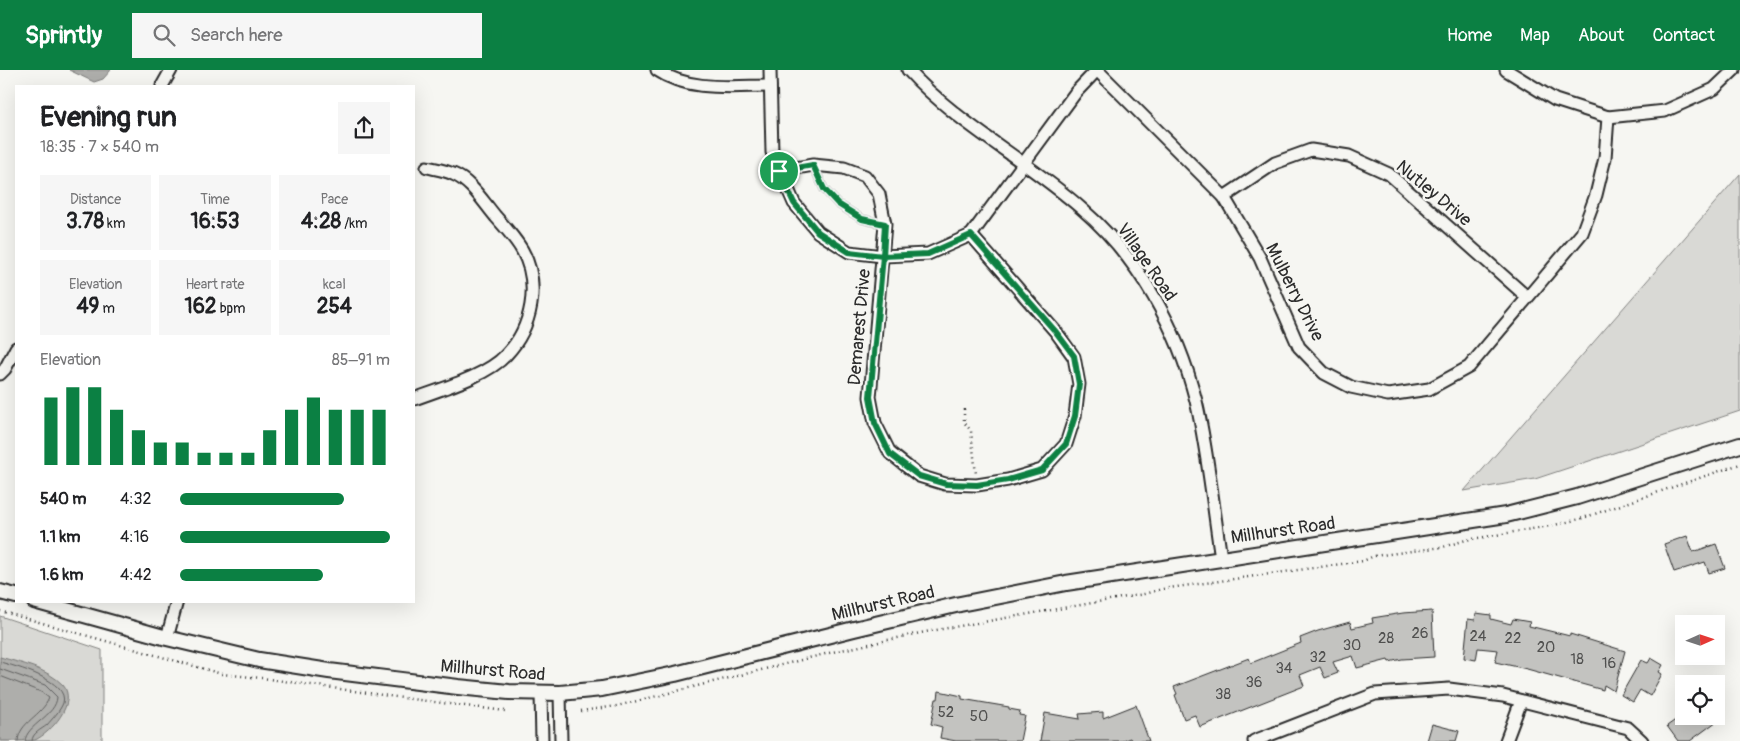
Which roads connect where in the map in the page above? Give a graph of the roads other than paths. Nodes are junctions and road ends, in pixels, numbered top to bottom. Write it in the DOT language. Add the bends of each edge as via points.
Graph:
graph roads {
  1 [pos="171,70"];
  2 [pos="657,70"];
  3 [pos="770,70"];
  4 [pos="908,70"];
  5 [pos="1097,70"];
  6 [pos="1506,70"];
  7 [pos="1734,70"];
  8 [pos="163,85"];
  9 [pos="770,86"];
  10 [pos="1608,117"];
  11 [pos="1023,163"];
  12 [pos="813,165"];
  13 [pos="427,167"];
  14 [pos="779,171"];
  15 [pos="1224,198"];
  16 [pos="885,224"];
  17 [pos="971,235"];
  18 [pos="883,256"];
  19 [pos="1527,297"];
  20 [pos="15,350"];
  21 [pos="0,374"];
  22 [pos="415,399"];
  23 [pos="1740,445"];
  24 [pos="1221,558"];
  25 [pos="0,592"];
  26 [pos="15,596"];
  27 [pos="41,603"];
  28 [pos="176,603"];
  29 [pos="167,638"];
  30 [pos="560,693"];
  31 [pos="540,694"];
  32 [pos="1521,700"];
  33 [pos="542,741"];
  34 [pos="561,741"];
  35 [pos="1254,741"];
  36 [pos="1506,741"];
  37 [pos="1642,741"];
  1 -- 8 [label="street"];
  2 -- 9 [label="street" via="667,77 703,86"];
  3 -- 9 [label="street"];
  4 -- 11 [label="street, Village Road" via="945,106"];
  5 -- 11 [label="street" via="1076,92"];
  5 -- 15 [label="street, Mulberry Drive"];
  6 -- 10 [label="street" via="1555,100"];
  7 -- 10 [label="street" via="1714,89 1665,110"];
  9 -- 14 [label="street" via="772,152"];
  10 -- 19 [label="street, Mulberry Drive" via="1596,195 1582,234"];
  11 -- 17 [label="street"];
  11 -- 24 [label="street, Village Road" via="1105,231 1146,283 1161,309 1187,368 1196,401"];
  12 -- 14 [label="street, Demarest Drive"];
  12 -- 16 [label="lane" via="824,189 838,204 862,219"];
  12 -- 16 [label="street, Demarest Drive" via="844,168 865,176 878,194"];
  13 -- 22 [label="street" via="454,174 467,183 522,249 529,266 532,289 528,322 520,340 505,357 484,371"];
  14 -- 18 [label="street" via="794,203 818,232 849,252"];
  15 -- 19 [label="street, Nutley Drive" via="1275,163 1311,150 1349,156 1388,174"];
  15 -- 19 [label="street, Mulberry Drive" via="1260,258 1299,347 1324,373 1351,387 1388,395 1429,389 1469,367"];
  16 -- 18 [label="street, Demarest Drive"];
  17 -- 18 [label="street" via="928,254"];
  17 -- 18 [label="street, Demarest Drive" via="1074,356 1079,384 1075,416 1066,444 1042,470 1008,480 977,485 946,484 919,476 890,454 875,423 870,397"];
  20 -- 21 [label="street"];
  23 -- 24 [label="street, Millhurst Road" via="1577,497 1506,515"];
  24 -- 30 [label="street, Millhurst Road" via="960,604 675,674 602,689"];
  25 -- 26 [label="street"];
  27 -- 29 [label="street, Millhurst Road"];
  28 -- 29 [label="street"];
  29 -- 31 [label="street, Millhurst Road" via="258,660 329,671"];
  30 -- 31 [label="street, Millhurst Road"];
  30 -- 34 [label="street"];
  31 -- 33 [label="street"];
  32 -- 35 [label="street" via="1449,689 1375,694"];
  32 -- 36 [label="street"];
  32 -- 37 [label="street" via="1628,728"];
}
